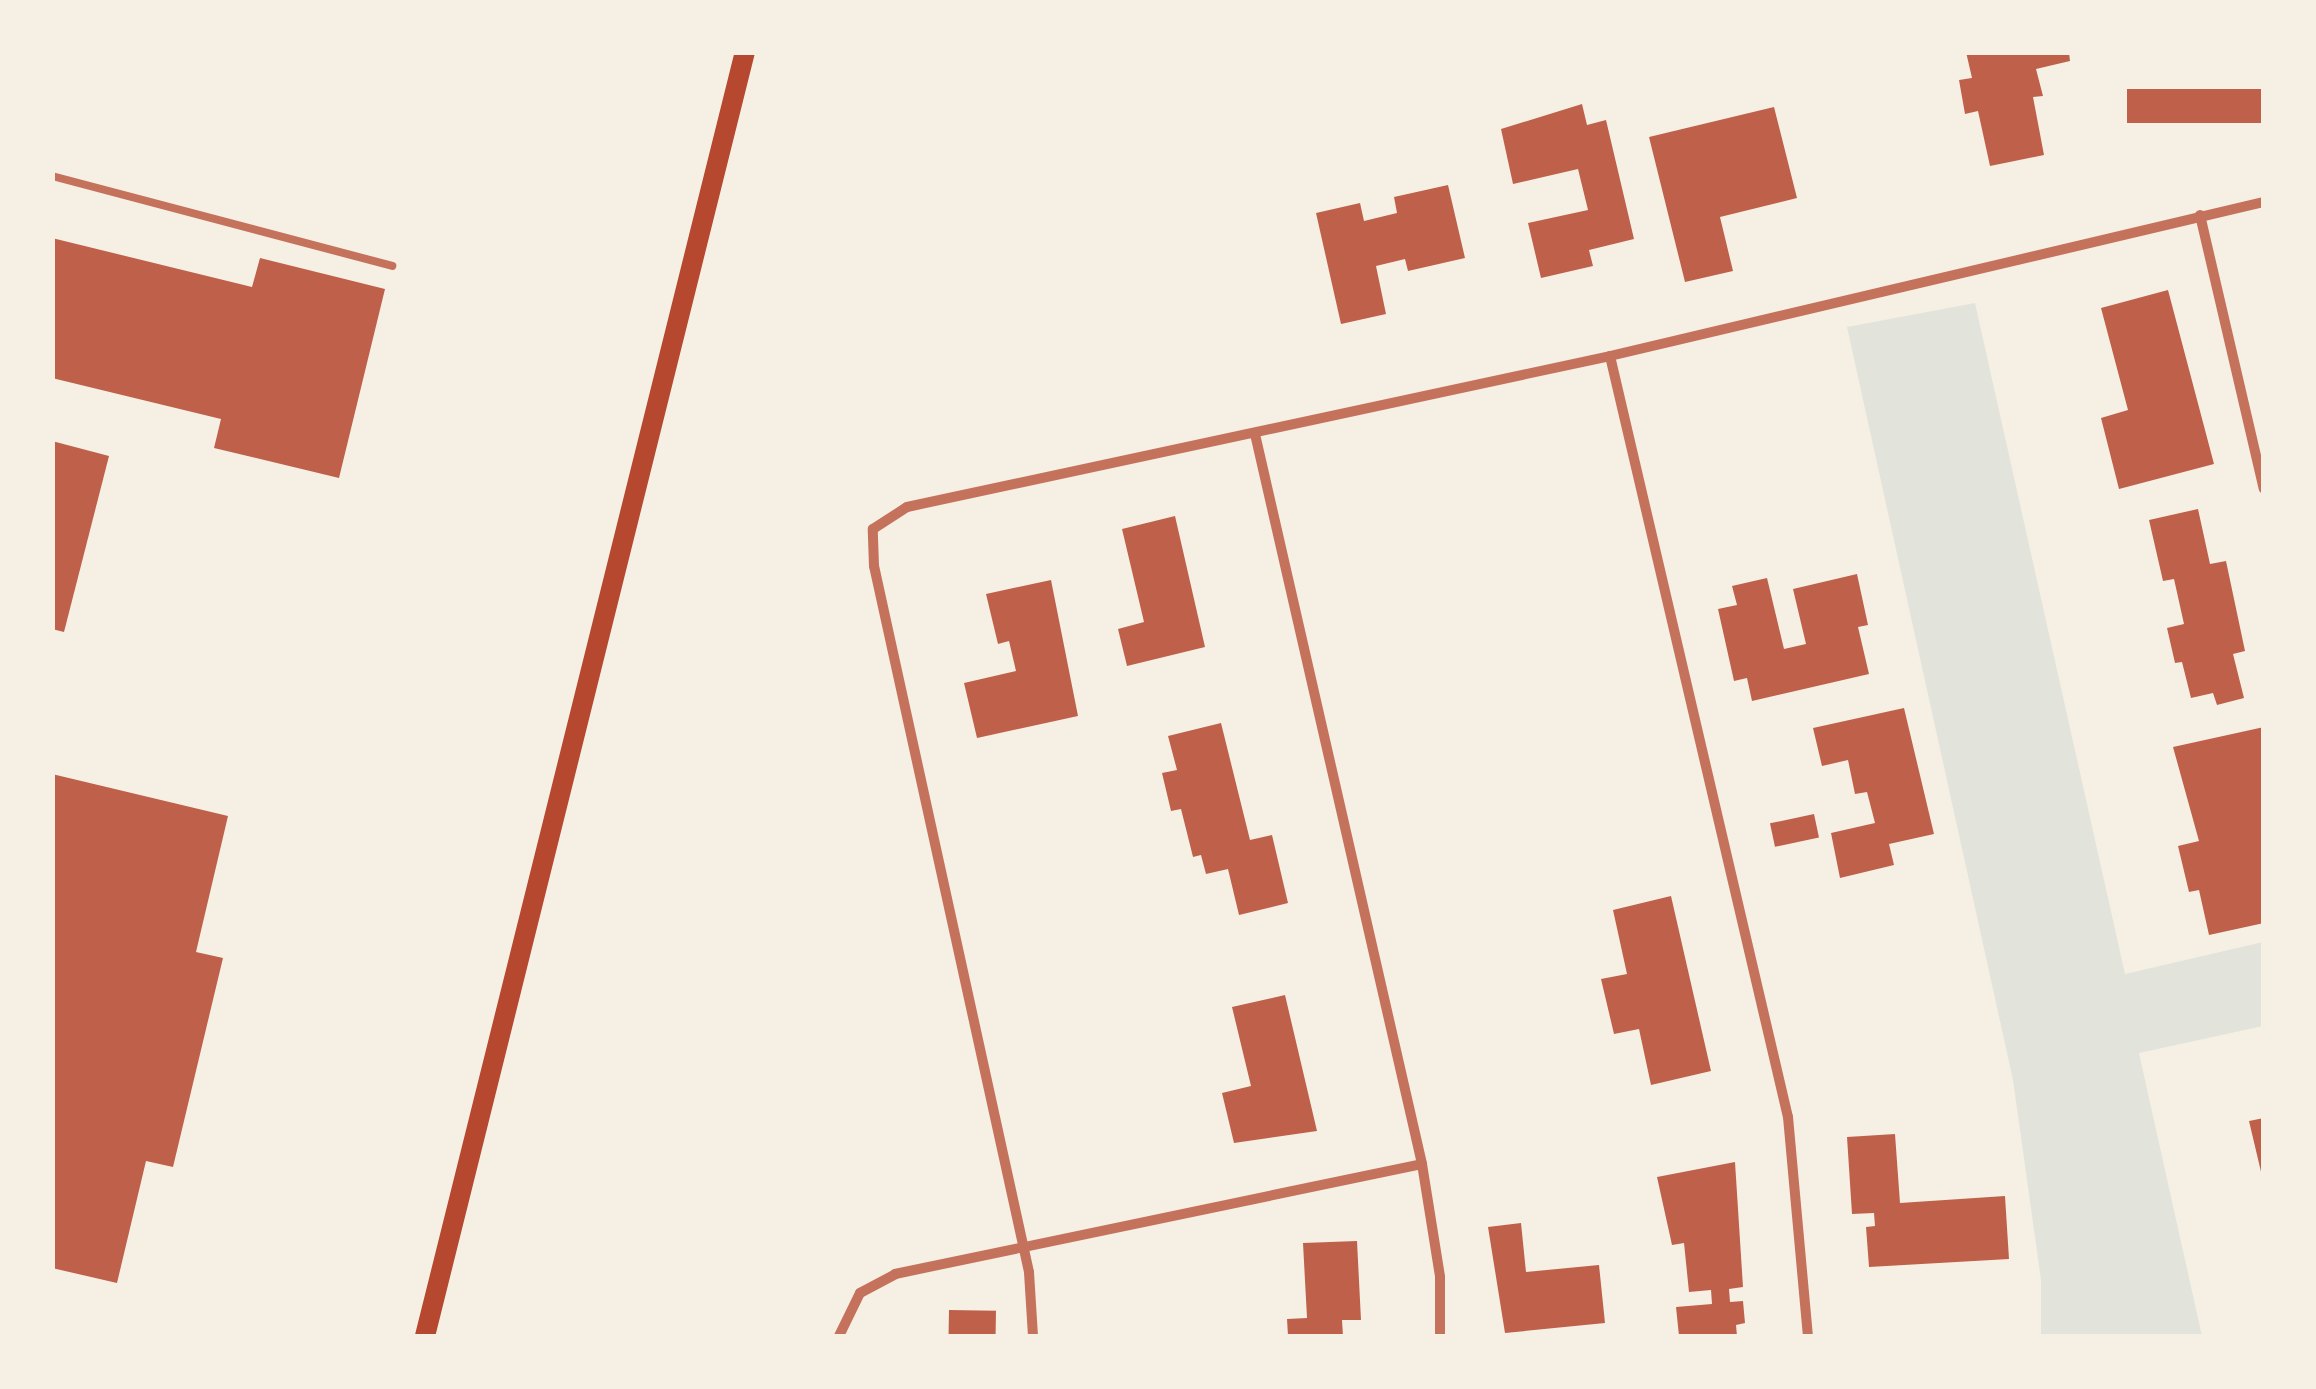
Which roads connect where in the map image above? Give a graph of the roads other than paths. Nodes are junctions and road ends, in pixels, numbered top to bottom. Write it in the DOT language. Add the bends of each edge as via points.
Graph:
graph roads {
  1 [pos="745,52"];
  2 [pos="52,176"];
  3 [pos="2264,202"];
  4 [pos="2200,215"];
  5 [pos="392,266"];
  6 [pos="1610,356"];
  7 [pos="1255,434"];
  8 [pos="2264,489"];
  9 [pos="1422,1164"];
  10 [pos="1023,1246"];
  11 [pos="426,1336"];
  12 [pos="839,1336"];
  13 [pos="1033,1336"];
  14 [pos="1440,1336"];
  15 [pos="1808,1336"];
  1 -- 11 [label="main road"];
  2 -- 5 [label="lane"];
  3 -- 4 [label="street"];
  4 -- 6 [label="street"];
  4 -- 8 [label="street"];
  6 -- 7 [label="street"];
  6 -- 15 [label="street" via="1788,1117"];
  7 -- 9 [label="street"];
  7 -- 10 [label="street" via="907,506 873,529 874,566"];
  9 -- 10 [label="street"];
  9 -- 14 [label="street" via="1440,1277"];
  10 -- 12 [label="street" via="895,1274 860,1293"];
  10 -- 13 [label="street"];
}
